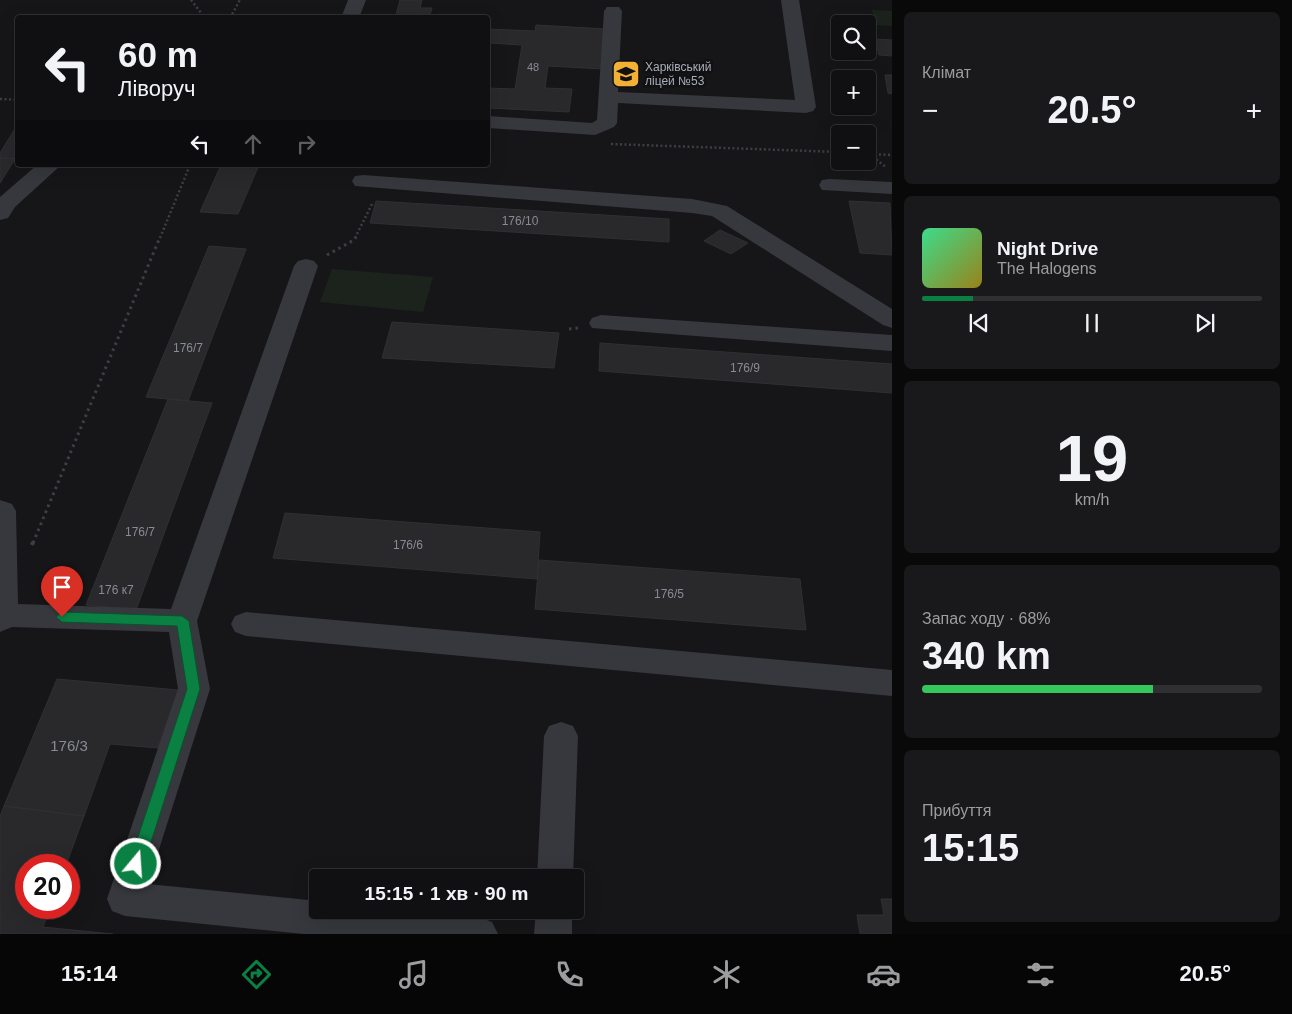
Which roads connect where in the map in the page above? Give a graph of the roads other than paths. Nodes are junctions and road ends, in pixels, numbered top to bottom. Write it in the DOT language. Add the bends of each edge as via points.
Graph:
graph roads {
  1 [pos="357,0"];
  2 [pos="790,0"];
  3 [pos="613,11"];
  4 [pos="351,15"];
  5 [pos="610,98"];
  6 [pos="490,122"];
  7 [pos="48,167"];
  8 [pos="373,182"];
  9 [pos="830,185"];
  10 [pos="892,188"];
  11 [pos="0,213"];
  12 [pos="306,266"];
  13 [pos="892,320"];
  14 [pos="601,323"];
  15 [pos="892,343"];
  16 [pos="0,510"];
  17 [pos="1,617"];
  18 [pos="182,621"];
  19 [pos="246,624"];
  20 [pos="892,683"];
  21 [pos="561,736"];
  22 [pos="555,869"];
  23 [pos="554,919"];
  24 [pos="478,934"];
  25 [pos="553,934"];
  1 -- 4 [label="lane"];
  2 -- 5 [label="lane" via="806,107"];
  3 -- 5 [label="lane"];
  5 -- 6 [label="lane" via="608,123 595,129"];
  7 -- 11 [label="lane" via="6,203"];
  8 -- 13 [label="lane" via="692,206 719,211"];
  9 -- 10 [label="lane"];
  12 -- 18 [label="lane"];
  14 -- 15 [label="lane"];
  16 -- 17 [label="lane"];
  17 -- 18 [label="lane"];
  18 -- 24 [label="lane" via="194,689 125,899"];
  19 -- 20 [label="lane"];
  21 -- 22 [label="lane"];
  23 -- 25 [label="lane"];
}
